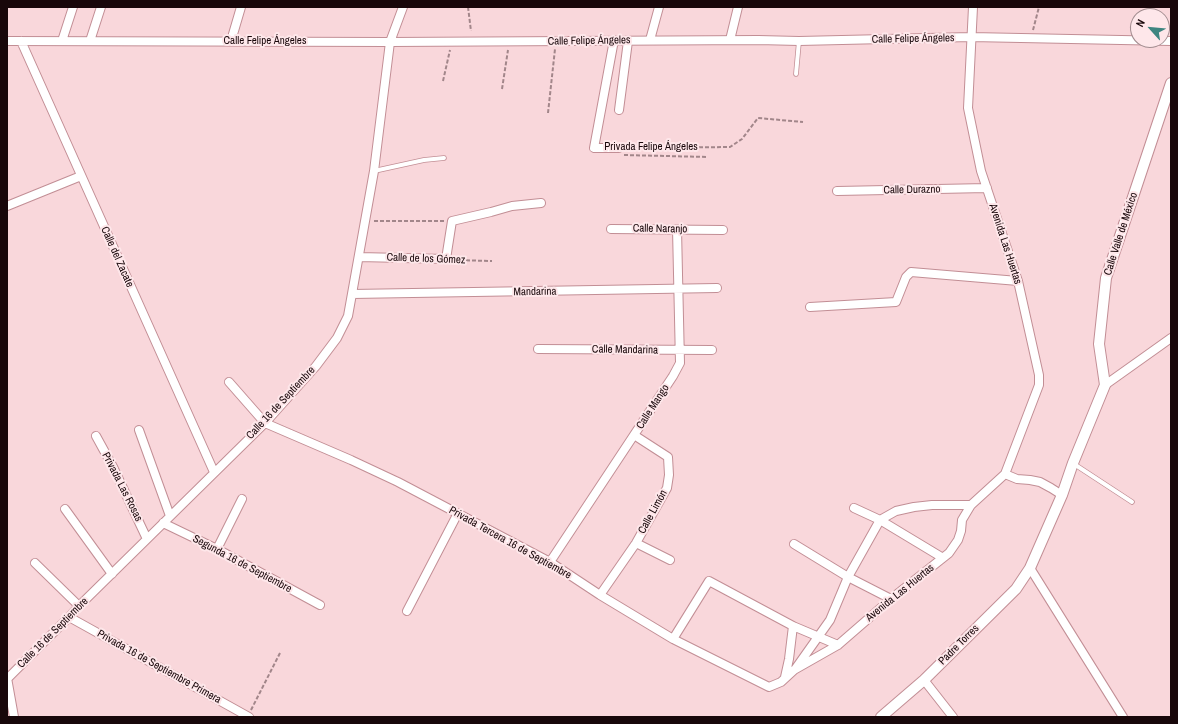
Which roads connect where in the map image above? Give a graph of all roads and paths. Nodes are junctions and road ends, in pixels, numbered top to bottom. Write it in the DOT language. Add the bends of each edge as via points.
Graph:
graph roads {
  1 [pos="73,7"];
  2 [pos="101,7"];
  3 [pos="241,7"];
  4 [pos="403,7"];
  5 [pos="468,7"];
  6 [pos="659,7"];
  7 [pos="738,7"];
  8 [pos="973,7"];
  9 [pos="1039,7"];
  10 [pos="471,31"];
  11 [pos="971,37"];
  12 [pos="1031,39"];
  13 [pos="614,40"];
  14 [pos="650,40"];
  15 [pos="730,40"];
  16 [pos="7,41"];
  17 [pos="21,41"];
  18 [pos="62,41"];
  19 [pos="90,41"];
  20 [pos="231,41"];
  21 [pos="452,41"];
  22 [pos="509,41"];
  23 [pos="556,41"];
  24 [pos="628,41"];
  25 [pos="799,41"];
  26 [pos="1171,41"];
  27 [pos="390,42"];
  28 [pos="796,74"];
  29 [pos="443,81"];
  30 [pos="1171,83"];
  31 [pos="502,89"];
  32 [pos="619,110"];
  33 [pos="548,113"];
  34 [pos="803,122"];
  35 [pos="619,148"];
  36 [pos="708,157"];
  37 [pos="444,158"];
  38 [pos="374,171"];
  39 [pos="81,176"];
  40 [pos="987,188"];
  41 [pos="837,191"];
  42 [pos="541,203"];
  43 [pos="7,206"];
  44 [pos="365,221"];
  45 [pos="452,221"];
  46 [pos="611,229"];
  47 [pos="677,229"];
  48 [pos="724,230"];
  49 [pos="359,257"];
  50 [pos="446,259"];
  51 [pos="492,261"];
  52 [pos="1018,282"];
  53 [pos="717,288"];
  54 [pos="679,290"];
  55 [pos="352,294"];
  56 [pos="810,307"];
  57 [pos="1171,338"];
  58 [pos="538,349"];
  59 [pos="680,350"];
  60 [pos="712,350"];
  61 [pos="229,382"];
  62 [pos="1105,385"];
  63 [pos="265,423"];
  64 [pos="138,430"];
  65 [pos="634,435"];
  66 [pos="96,436"];
  67 [pos="1073,463"];
  68 [pos="214,472"];
  69 [pos="1005,474"];
  70 [pos="1062,495"];
  71 [pos="242,499"];
  72 [pos="1132,502"];
  73 [pos="971,505"];
  74 [pos="854,508"];
  75 [pos="65,509"];
  76 [pos="458,513"];
  77 [pos="170,516"];
  78 [pos="880,520"];
  79 [pos="163,523"];
  80 [pos="147,538"];
  81 [pos="636,544"];
  82 [pos="794,544"];
  83 [pos="217,550"];
  84 [pos="943,558"];
  85 [pos="670,560"];
  86 [pos="550,562"];
  87 [pos="35,563"];
  88 [pos="1030,568"];
  89 [pos="112,574"];
  90 [pos="848,577"];
  91 [pos="600,595"];
  92 [pos="891,598"];
  93 [pos="320,605"];
  94 [pos="78,606"];
  95 [pos="407,610"];
  96 [pos="69,617"];
  97 [pos="793,626"];
  98 [pos="819,636"];
  99 [pos="673,639"];
  100 [pos="838,645"];
  101 [pos="280,654"];
  102 [pos="794,670"];
  103 [pos="7,678"];
  104 [pos="785,678"];
  105 [pos="924,680"];
  106 [pos="769,687"];
  107 [pos="14,717"];
  108 [pos="249,717"];
  109 [pos="881,717"];
  110 [pos="953,717"];
  111 [pos="1123,717"];
  1 -- 18 [label="street"];
  2 -- 19 [label="street"];
  3 -- 20 [label="street"];
  4 -- 27 [label="street, Calle 16 de Septiembre"];
  5 -- 10 [label="path"];
  6 -- 14 [label="street"];
  7 -- 15 [label="street"];
  8 -- 11 [label="street, Avenida Las Huertas"];
  9 -- 12 [label="path"];
  11 -- 12 [label="street, Calle Felipe Ángeles"];
  11 -- 25 [label="street, Calle Felipe Ángeles"];
  11 -- 40 [label="street, Avenida Las Huertas" via="968,108"];
  12 -- 26 [label="street, Calle Felipe Ángeles"];
  13 -- 23 [label="street, Calle Felipe Ángeles"];
  13 -- 24 [label="street, Calle Felipe Ángeles"];
  13 -- 35 [label="street, Privada Felipe Ángeles" via="594,148"];
  14 -- 15 [label="street, Calle Felipe Ángeles"];
  14 -- 24 [label="street, Calle Felipe Ángeles"];
  15 -- 25 [label="street, Calle Felipe Ángeles"];
  16 -- 17 [label="street, Calle Felipe Ángeles"];
  17 -- 18 [label="street, Calle Felipe Ángeles"];
  17 -- 39 [label="street, Calle del Zacate"];
  18 -- 19 [label="street, Calle Felipe Ángeles"];
  19 -- 20 [label="street, Calle Felipe Ángeles"];
  20 -- 27 [label="street, Calle Felipe Ángeles"];
  21 -- 22 [label="street, Calle Felipe Ángeles"];
  21 -- 27 [label="street, Calle Felipe Ángeles"];
  21 -- 29 [label="path"];
  22 -- 23 [label="street, Calle Felipe Ángeles"];
  22 -- 31 [label="path"];
  23 -- 33 [label="path"];
  24 -- 32 [label="street"];
  25 -- 28 [label="lane"];
  27 -- 38 [label="street, Calle 16 de Septiembre"];
  30 -- 62 [label="street, Calle Valle de México" via="1106,278 1099,344"];
  34 -- 35 [label="path, Privada Felipe Ángeles" via="758,118 742,139 730,147"];
  35 -- 36 [label="path" via="620,154"];
  37 -- 38 [label="lane"];
  38 -- 44 [label="street, Calle 16 de Septiembre"];
  39 -- 43 [label="street"];
  39 -- 68 [label="street, Calle del Zacate"];
  40 -- 41 [label="street, Calle Durazno"];
  40 -- 52 [label="street, Avenida Las Huertas"];
  42 -- 45 [label="street" via="512,206"];
  44 -- 45 [label="path"];
  44 -- 49 [label="street, Calle 16 de Septiembre"];
  45 -- 50 [label="street"];
  46 -- 47 [label="street, Calle Naranjo"];
  47 -- 48 [label="street, Calle Naranjo"];
  47 -- 54 [label="street, Calle Mango"];
  49 -- 50 [label="street, Calle de los Gómez"];
  49 -- 55 [label="street, Calle 16 de Septiembre"];
  50 -- 51 [label="path, Calle de los Gómez"];
  52 -- 56 [label="street" via="911,272 906,277 896,302"];
  52 -- 69 [label="street, Avenida Las Huertas" via="1039,385"];
  53 -- 54 [label="street, Mandarina"];
  54 -- 55 [label="street, Mandarina"];
  54 -- 59 [label="street, Calle Mango"];
  55 -- 63 [label="street, Calle 16 de Septiembre" via="348,316 337,338 316,366"];
  57 -- 62 [label="street"];
  58 -- 59 [label="street, Calle Mandarina"];
  59 -- 60 [label="street, Calle Mandarina"];
  59 -- 65 [label="street, Calle Mango" via="680,363 673,376"];
  61 -- 63 [label="street"];
  62 -- 67 [label="street"];
  63 -- 68 [label="street, Calle 16 de Septiembre"];
  63 -- 76 [label="street, Privada Tercera 16 de Septiembre" via="351,460"];
  64 -- 77 [label="street"];
  65 -- 81 [label="street, Calle Limón" via="668,457 669,475 667,488"];
  65 -- 86 [label="street, Calle Mango"];
  66 -- 80 [label="street, Privada Las Rosas"];
  67 -- 70 [label="street"];
  67 -- 72 [label="lane"];
  68 -- 77 [label="street, Calle 16 de Septiembre"];
  69 -- 70 [label="street" via="1017,479 1040,482"];
  69 -- 73 [label="street, Avenida Las Huertas"];
  70 -- 88 [label="street"];
  71 -- 83 [label="street"];
  73 -- 78 [label="street" via="914,507 896,511"];
  73 -- 84 [label="street, Avenida Las Huertas" via="962,520 958,540"];
  74 -- 78 [label="street"];
  75 -- 89 [label="street"];
  76 -- 86 [label="street, Privada Tercera 16 de Septiembre"];
  76 -- 95 [label="street"];
  77 -- 79 [label="street, Calle 16 de Septiembre"];
  78 -- 84 [label="street"];
  78 -- 90 [label="street"];
  79 -- 80 [label="street, Calle 16 de Septiembre"];
  79 -- 83 [label="street, Segunda 16 de Septiembre"];
  80 -- 89 [label="street, Calle 16 de Septiembre"];
  81 -- 85 [label="street"];
  81 -- 91 [label="street, Calle Limón"];
  82 -- 90 [label="street"];
  83 -- 93 [label="street, Segunda 16 de Septiembre"];
  84 -- 92 [label="street, Avenida Las Huertas"];
  86 -- 91 [label="street, Privada Tercera 16 de Septiembre"];
  87 -- 94 [label="street"];
  88 -- 105 [label="street, Padre Torres" via="1016,589"];
  88 -- 111 [label="street"];
  89 -- 94 [label="street, Calle 16 de Septiembre"];
  90 -- 92 [label="street"];
  90 -- 98 [label="street" via="830,620"];
  91 -- 99 [label="street, Privada Tercera 16 de Septiembre"];
  92 -- 100 [label="street, Avenida Las Huertas"];
  94 -- 96 [label="street, Calle 16 de Septiembre"];
  96 -- 103 [label="street, Calle 16 de Septiembre"];
  96 -- 108 [label="street, Privada 16 de Septiembre Primera"];
  97 -- 98 [label="street"];
  97 -- 99 [label="street" via="709,582"];
  97 -- 104 [label="street"];
  98 -- 100 [label="street"];
  98 -- 102 [label="street"];
  99 -- 106 [label="street, Privada Tercera 16 de Septiembre"];
  100 -- 102 [label="street, Avenida Las Huertas"];
  101 -- 108 [label="path"];
  102 -- 104 [label="street, Avenida Las Huertas"];
  103 -- 107 [label="street"];
  104 -- 106 [label="street, Avenida Las Huertas"];
  105 -- 109 [label="street, Padre Torres"];
  105 -- 110 [label="street"];
}
